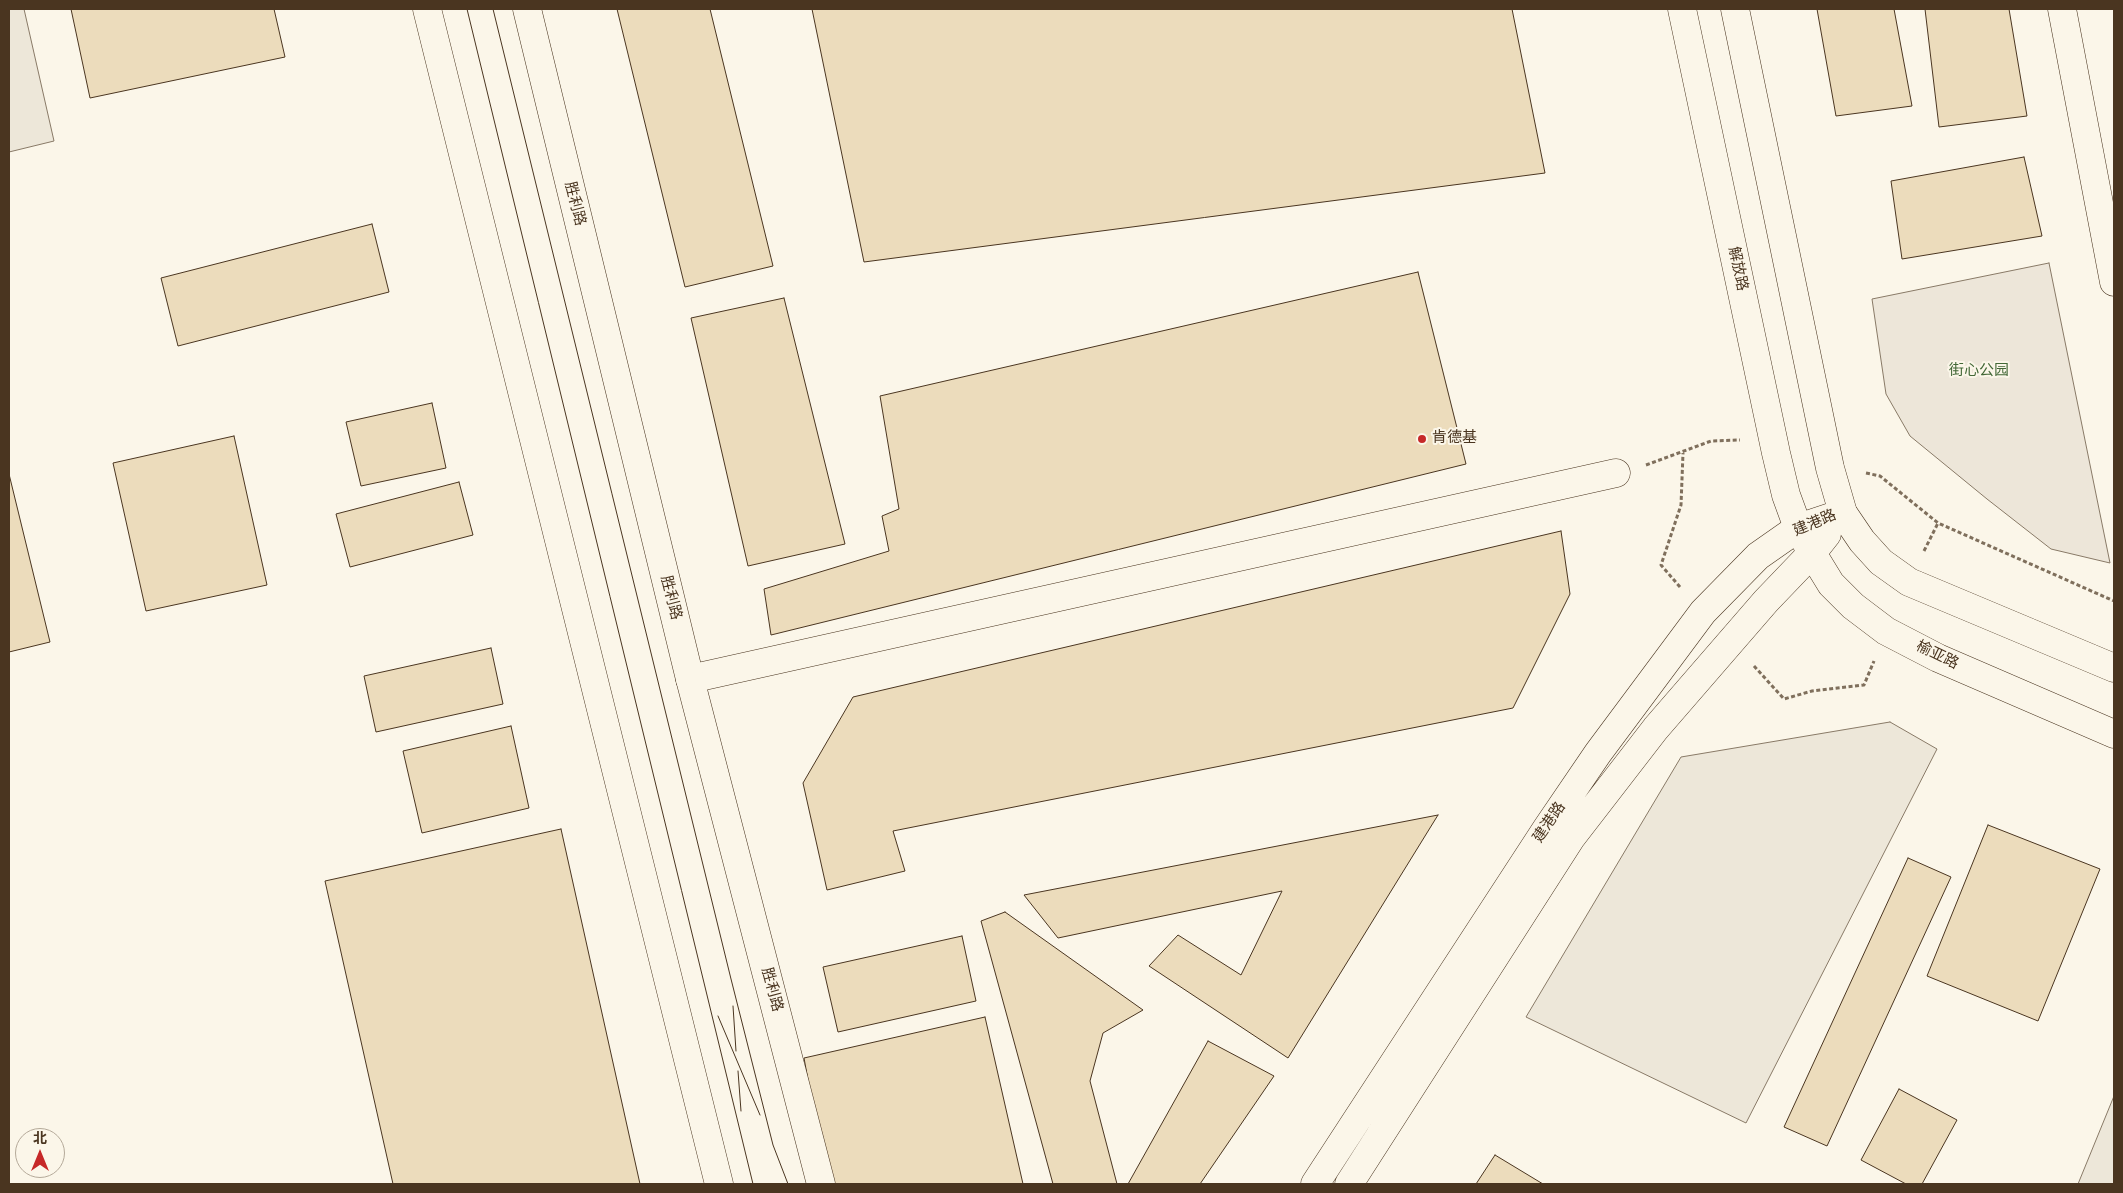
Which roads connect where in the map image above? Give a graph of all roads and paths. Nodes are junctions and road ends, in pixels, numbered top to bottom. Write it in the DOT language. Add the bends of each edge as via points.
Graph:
graph roads {
  1 [pos="427,9"];
  2 [pos="527,9"];
  3 [pos="1682,9"];
  4 [pos="1734,9"];
  5 [pos="2062,9"];
  6 [pos="2111,246"];
  7 [pos="2114,282"];
  8 [pos="1616,473"];
  9 [pos="1843,512"];
  10 [pos="1798,528"];
  11 [pos="1812,553"];
  12 [pos="2114,668"];
  13 [pos="690,680"];
  14 [pos="2114,734"];
  15 [pos="719,1184"];
  16 [pos="821,1184"];
  17 [pos="1315,1184"];
  18 [pos="1349,1184"];
  1 -- 15 [label="main road"];
  2 -- 13 [label="main road, 胜利路"];
  3 -- 10 [label="main road, 解放路" via="1770,426 1786,495"];
  4 -- 9 [label="main road" via="1830,468"];
  5 -- 6 [label="main road"];
  6 -- 7 [label="main road"];
  8 -- 13 [label="main road"];
  9 -- 10 [label="main road, 建港路"];
  9 -- 11 [label="main road, 建港路"];
  9 -- 12 [label="main road" via="1881,562 1909,582"];
  10 -- 11 [label="main road, 榆亚路"];
  10 -- 17 [label="main road, 建港路" via="1742,571 1703,612 1662,666 1547,828"];
  11 -- 14 [label="main road, 榆亚路" via="1831,584 1886,631 1938,658"];
  11 -- 18 [label="main road, 建港路" via="1772,594 1656,728 1572,838"];
  13 -- 16 [label="main road, 胜利路"];
}
